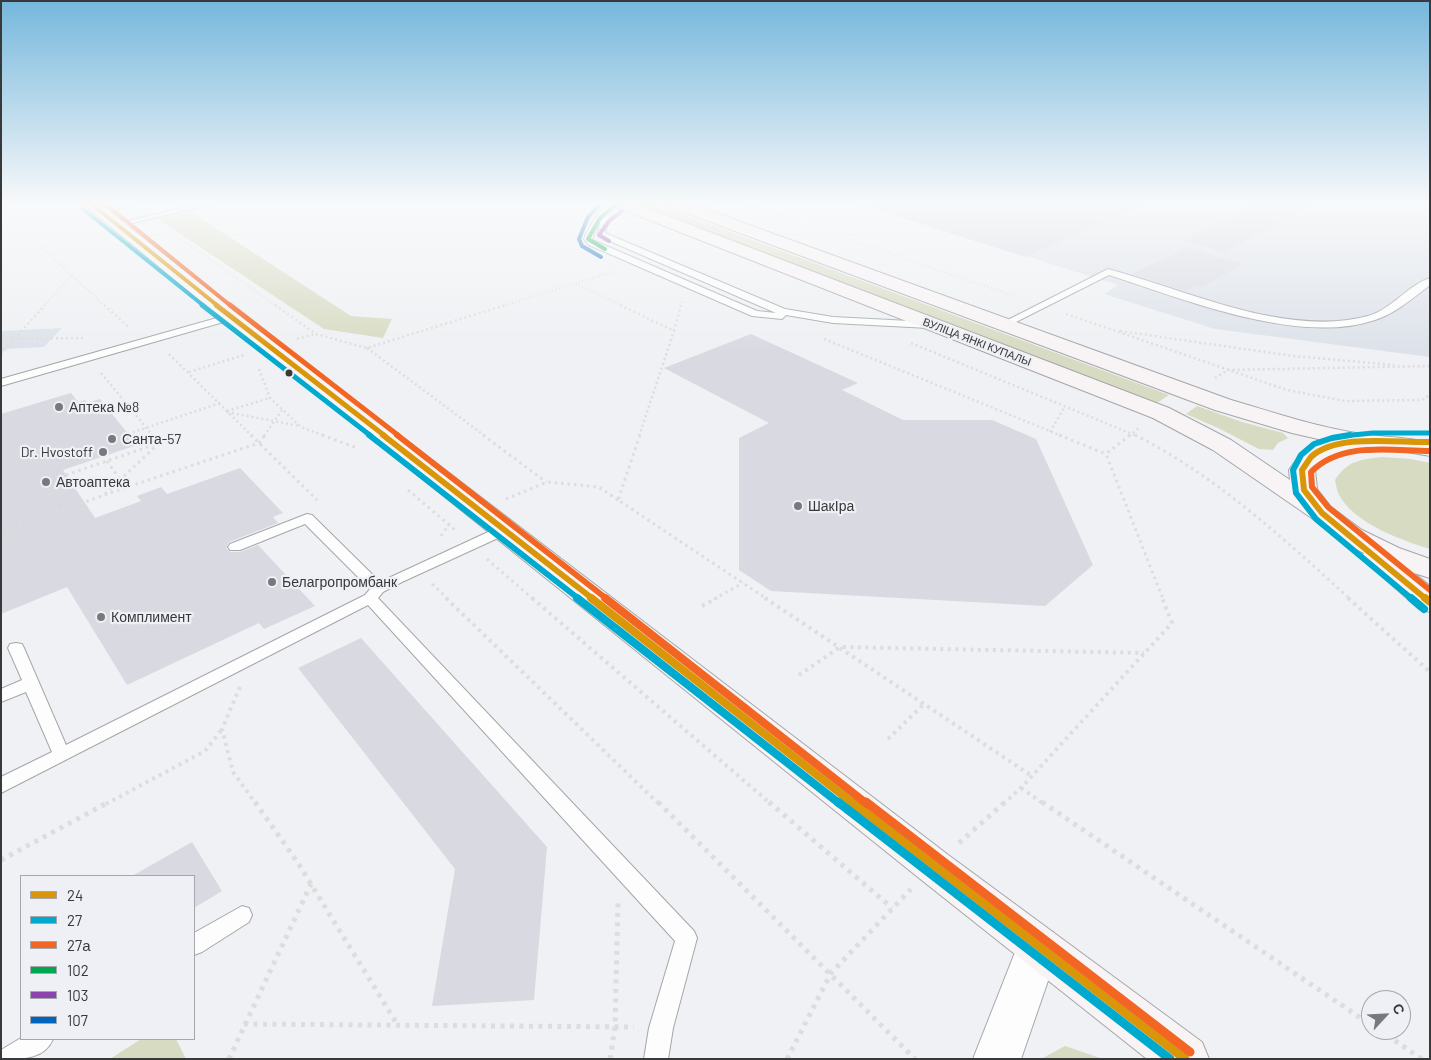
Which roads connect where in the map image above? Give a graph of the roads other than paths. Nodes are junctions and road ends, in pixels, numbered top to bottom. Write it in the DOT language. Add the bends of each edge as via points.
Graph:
graph roads {
  1 [pos="149,251"];
  2 [pos="611,251"];
  3 [pos="641,251"];
  4 [pos="736,251"];
  5 [pos="804,251"];
  6 [pos="1430,281"];
  7 [pos="231,317"];
  8 [pos="833,320"];
  9 [pos="1004,325"];
  10 [pos="937,326"];
  11 [pos="1,383"];
  12 [pos="1370,442"];
  13 [pos="1423,445"];
  14 [pos="1322,513"];
  15 [pos="504,530"];
  16 [pos="1352,536"];
  17 [pos="235,547"];
  18 [pos="1430,569"];
  19 [pos="374,594"];
  20 [pos="1430,602"];
  21 [pos="16,648"];
  22 [pos="31,683"];
  23 [pos="1,696"];
  24 [pos="62,755"];
  25 [pos="1,786"];
  26 [pos="242,915"];
  27 [pos="195,944"];
  28 [pos="1038,946"];
  29 [pos="39,1040"];
  30 [pos="8,1059"];
  31 [pos="656,1059"];
  32 [pos="997,1059"];
  33 [pos="1185,1059"];
  1 -- 7 [label="main road"];
  2 -- 8 [label="lane" via="755,314"];
  3 -- 8 [label="lane" via="783,312"];
  4 -- 10 [label="main road, ВУЛІЦА ЯНКІ КУПАЛЫ"];
  5 -- 9 [label="main road, ВУЛІЦА ЯНКІ КУПАЛЫ"];
  6 -- 9 [label="lane" via="1383,313 1357,322 1315,324 1255,315 1108,272"];
  7 -- 11 [label="lane"];
  7 -- 15 [label="main road"];
  8 -- 10 [label="lane"];
  9 -- 12 [label="main road, ВУЛІЦА ЯНКІ КУПАЛЫ" via="1259,417"];
  10 -- 14 [label="main road, ВУЛІЦА ЯНКІ КУПАЛЫ" via="1192,428 1252,464"];
  12 -- 13 [label="main road"];
  12 -- 14 [label="main road" via="1337,445 1313,455 1302,470 1304,490"];
  14 -- 16 [label="main road"];
  15 -- 19 [label="lane" via="417,570"];
  15 -- 28 [label="main road"];
  16 -- 18 [label="main road" via="1388,554"];
  16 -- 20 [label="main road"];
  17 -- 19 [label="lane" via="307,518"];
  19 -- 24 [label="lane"];
  19 -- 31 [label="lane" via="686,938 661,1028"];
  21 -- 22 [label="lane"];
  22 -- 23 [label="lane"];
  22 -- 24 [label="lane"];
  24 -- 25 [label="lane"];
  26 -- 27 [label="lane"];
  28 -- 32 [label="street"];
  28 -- 33 [label="main road"];
  29 -- 30 [label="lane"];
}
